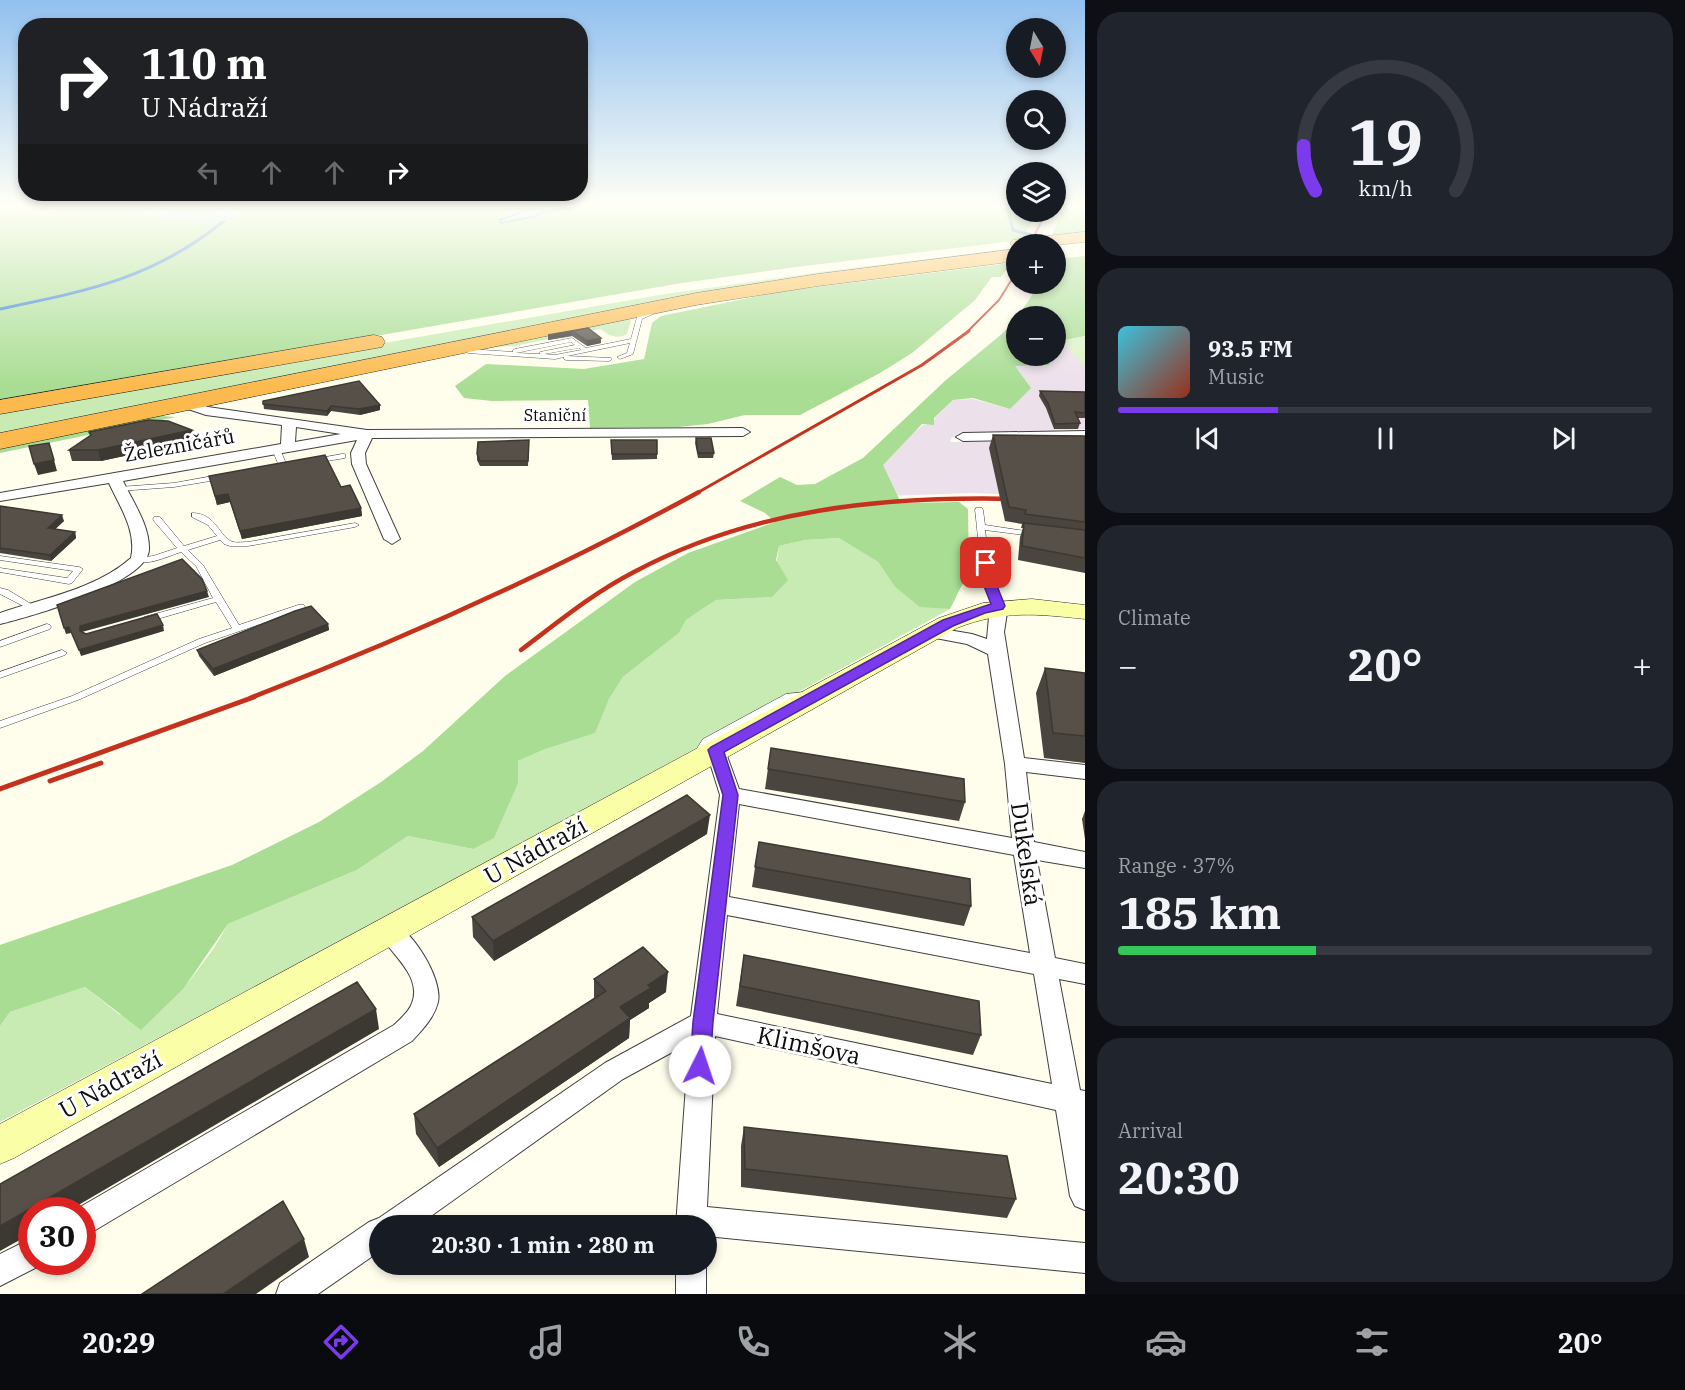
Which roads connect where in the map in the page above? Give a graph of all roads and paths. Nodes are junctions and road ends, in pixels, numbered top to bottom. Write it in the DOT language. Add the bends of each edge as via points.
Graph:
graph roads {
  1 [pos="837,266"];
  2 [pos="932,266"];
  3 [pos="733,293"];
  4 [pos="426,332"];
  5 [pos="634,340"];
  6 [pos="580,346"];
  7 [pos="397,348"];
  8 [pos="586,351"];
  9 [pos="504,353"];
  10 [pos="531,355"];
  11 [pos="555,357"];
  12 [pos="620,357"];
  13 [pos="609,359"];
  14 [pos="184,403"];
  15 [pos="0,407"];
  16 [pos="289,422"];
  17 [pos="743,432"];
  18 [pos="367,434"];
  19 [pos="1085,435"];
  20 [pos="963,437"];
  21 [pos="0,441"];
  22 [pos="282,448"];
  23 [pos="342,456"];
  24 [pos="303,463"];
  25 [pos="293,464"];
  26 [pos="283,466"];
  27 [pos="272,468"];
  28 [pos="228,475"];
  29 [pos="117,484"];
  30 [pos="0,497"];
  31 [pos="979,510"];
  32 [pos="195,515"];
  33 [pos="157,519"];
  34 [pos="355,525"];
  35 [pos="981,527"];
  36 [pos="1039,535"];
  37 [pos="221,537"];
  38 [pos="392,539"];
  39 [pos="182,549"];
  40 [pos="0,558"];
  41 [pos="139,560"];
  42 [pos="0,570"];
  43 [pos="71,587"];
  44 [pos="0,591"];
  45 [pos="219,599"];
  46 [pos="999,606"];
  47 [pos="32,607"];
  48 [pos="301,607"];
  49 [pos="1085,612"];
  50 [pos="0,619"];
  51 [pos="142,620"];
  52 [pos="47,627"];
  53 [pos="236,628"];
  54 [pos="931,632"];
  55 [pos="0,644"];
  56 [pos="997,651"];
  57 [pos="62,653"];
  58 [pos="0,675"];
  59 [pos="0,724"];
  60 [pos="704,757"];
  61 [pos="1015,764"];
  62 [pos="1085,772"];
  63 [pos="730,795"];
  64 [pos="1024,850"];
  65 [pos="1085,860"];
  66 [pos="717,904"];
  67 [pos="389,930"];
  68 [pos="1045,966"];
  69 [pos="1085,974"];
  70 [pos="703,1022"];
  71 [pos="1077,1102"];
  72 [pos="0,1144"];
  73 [pos="1085,1196"];
  74 [pos="96,1214"];
  75 [pos="407,1215"];
  76 [pos="691,1215"];
  77 [pos="717,1225"];
  78 [pos="369,1241"];
  79 [pos="1085,1258"];
  80 [pos="18,1261"];
  81 [pos="0,1271"];
  82 [pos="691,1275"];
  83 [pos="291,1294"];
  84 [pos="691,1294"];
  1 -- 4 [label="highway"];
  2 -- 3 [label="highway"];
  3 -- 5 [label="lane" via="714,301 646,314 639,318"];
  3 -- 7 [label="highway"];
  5 -- 8 [label="lane"];
  5 -- 12 [label="lane" via="630,354"];
  6 -- 8 [label="lane"];
  6 -- 9 [label="lane" via="572,340"];
  6 -- 10 [label="lane"];
  7 -- 9 [label="lane"];
  7 -- 14 [label="highway"];
  7 -- 15 [label="highway"];
  8 -- 11 [label="lane"];
  9 -- 10 [label="lane"];
  10 -- 11 [label="lane"];
  11 -- 13 [label="lane"];
  14 -- 16 [label="street, Železničářů" via="206,411"];
  14 -- 21 [label="highway"];
  16 -- 18 [label="street, Staniční"];
  16 -- 22 [label="street"];
  17 -- 18 [label="street, Staniční"];
  18 -- 22 [label="street, Staniční"];
  18 -- 38 [label="street" via="358,459"];
  19 -- 20 [label="street"];
  22 -- 26 [label="lane"];
  22 -- 29 [label="street, Železničářů"];
  23 -- 24 [label="lane"];
  25 -- 26 [label="lane"];
  26 -- 27 [label="lane"];
  28 -- 29 [label="lane" via="174,485"];
  29 -- 30 [label="street"];
  29 -- 41 [label="street, Železničářů" via="140,533"];
  31 -- 35 [label="lane"];
  32 -- 37 [label="lane" via="211,523"];
  33 -- 39 [label="lane"];
  34 -- 37 [label="lane" via="239,545 228,544"];
  35 -- 36 [label="lane"];
  35 -- 46 [label="lane" via="988,581"];
  37 -- 39 [label="lane"];
  39 -- 41 [label="lane"];
  39 -- 45 [label="lane" via="199,565"];
  40 -- 43 [label="lane" via="79,569"];
  41 -- 43 [label="street" via="121,574"];
  42 -- 43 [label="lane"];
  43 -- 47 [label="street"];
  44 -- 47 [label="lane"];
  45 -- 51 [label="lane"];
  45 -- 53 [label="lane"];
  46 -- 49 [label="street, U Nádraží"];
  46 -- 54 [label="street, U Nádraží" via="965,615"];
  46 -- 56 [label="street, Dukelská"];
  47 -- 50 [label="street"];
  48 -- 53 [label="lane"];
  52 -- 55 [label="lane"];
  53 -- 59 [label="lane" via="75,698"];
  54 -- 56 [label="street" via="972,639"];
  54 -- 60 [label="street, U Nádraží"];
  56 -- 61 [label="street, Dukelská"];
  57 -- 58 [label="lane"];
  60 -- 63 [label="street"];
  60 -- 67 [label="street, U Nádraží"];
  61 -- 62 [label="street"];
  61 -- 64 [label="street, Dukelská"];
  63 -- 64 [label="street"];
  63 -- 66 [label="street"];
  64 -- 65 [label="street"];
  64 -- 68 [label="street, Dukelská"];
  66 -- 68 [label="street"];
  66 -- 70 [label="street"];
  67 -- 72 [label="street, U Nádraží"];
  67 -- 74 [label="street" via="418,967 425,987 423,1009 403,1033"];
  68 -- 69 [label="street"];
  68 -- 71 [label="street, Dukelská"];
  70 -- 71 [label="street, Klimšova"];
  70 -- 75 [label="street" via="614,1071"];
  70 -- 76 [label="street"];
  71 -- 73 [label="street, Dukelská"];
  77 -- 79 [label="street"];
  78 -- 83 [label="street"];
  80 -- 81 [label="street"];
  82 -- 84 [label="street"];
}
